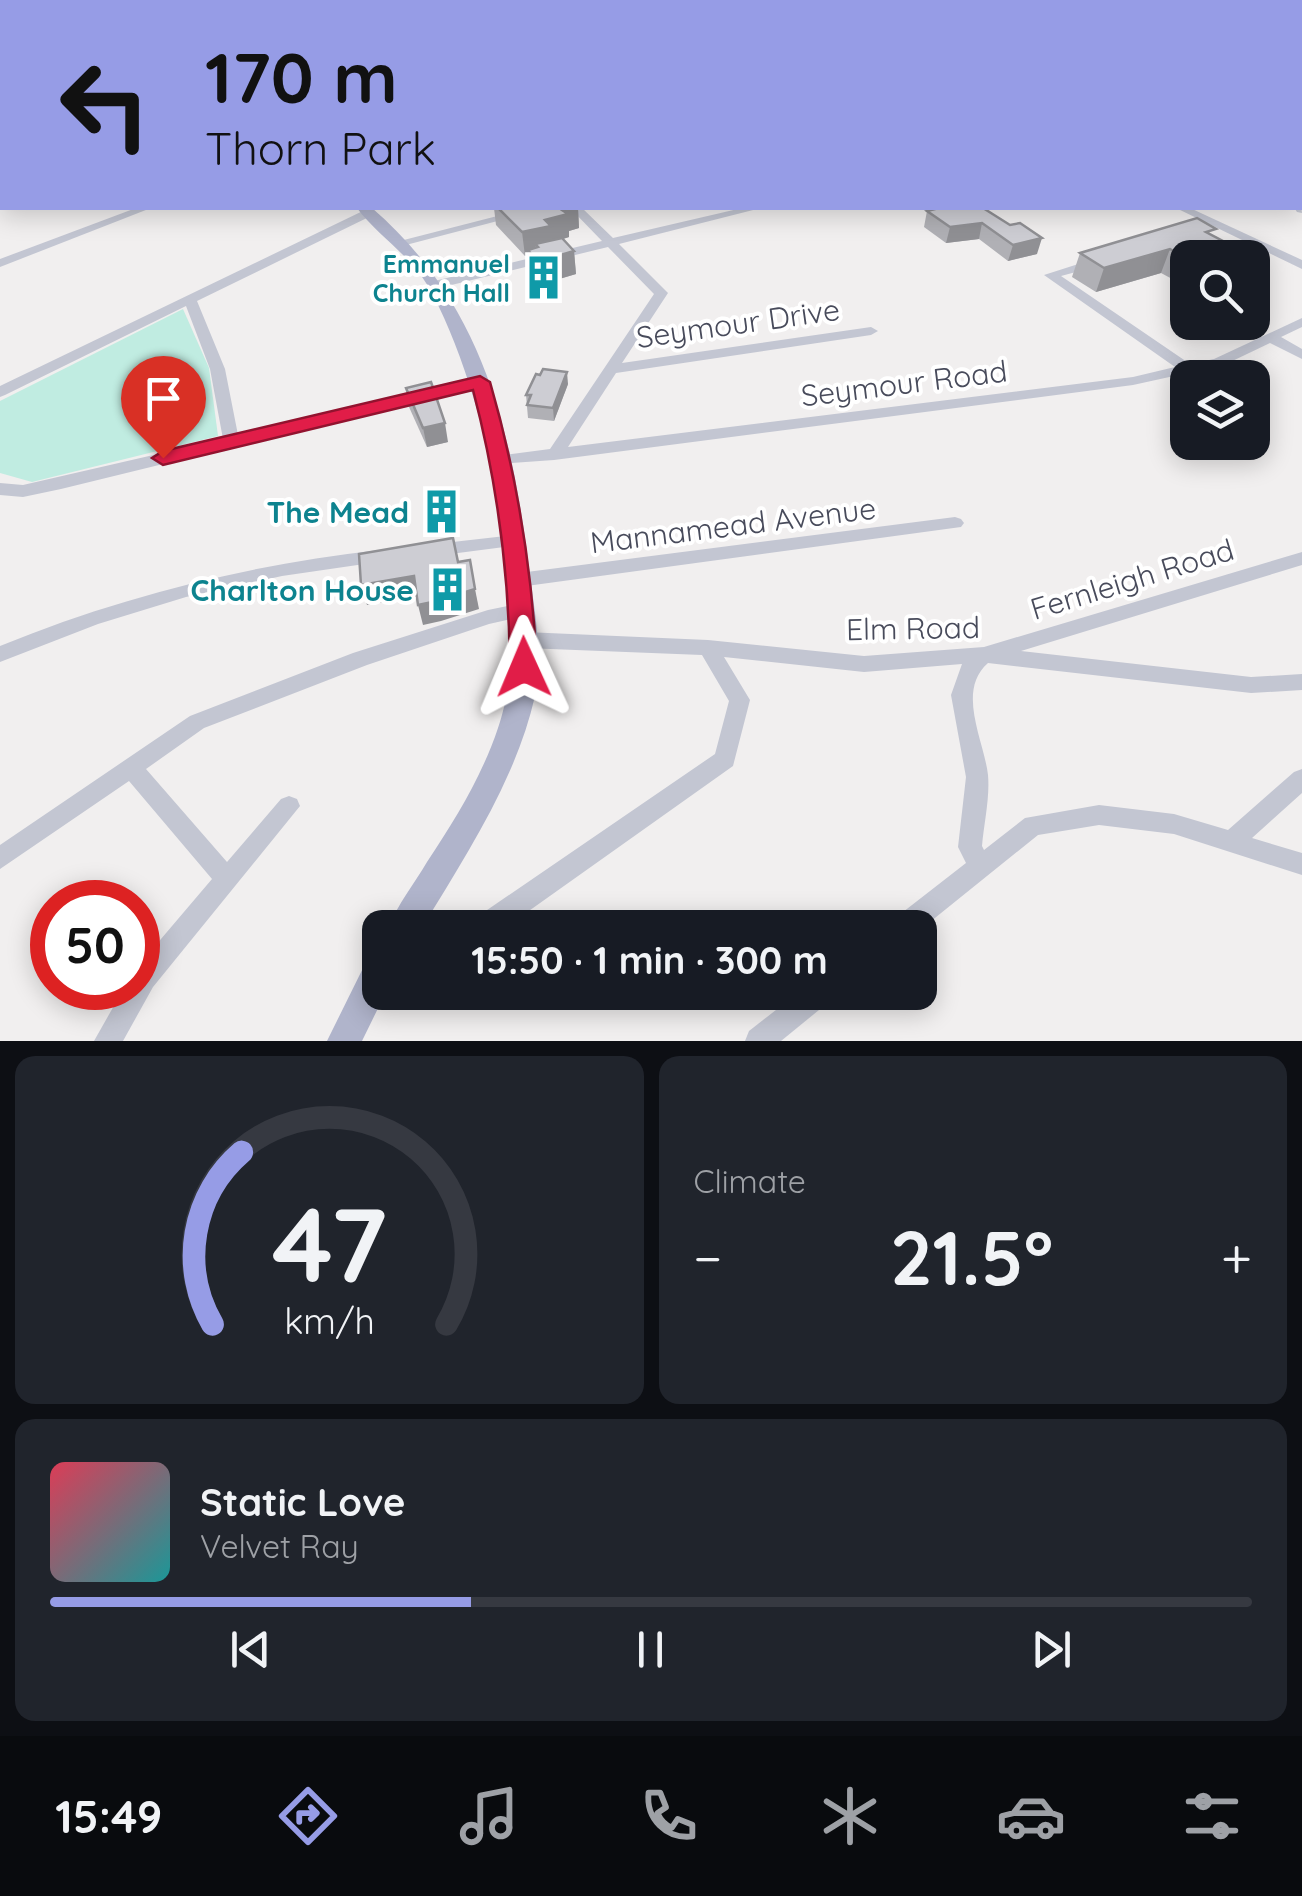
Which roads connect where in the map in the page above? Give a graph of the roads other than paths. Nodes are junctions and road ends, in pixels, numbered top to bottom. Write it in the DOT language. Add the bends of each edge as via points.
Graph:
graph roads {
  1 [pos="139,210"];
  2 [pos="366,210"];
  3 [pos="533,210"];
  4 [pos="578,210"];
  5 [pos="747,210"];
  6 [pos="1186,210"];
  7 [pos="402,242"];
  8 [pos="612,243"];
  9 [pos="1116,257"];
  10 [pos="0,264"];
  11 [pos="1302,265"];
  12 [pos="436,285"];
  13 [pos="190,300"];
  14 [pos="1302,322"];
  15 [pos="872,331"];
  16 [pos="1270,337"];
  17 [pos="1264,340"];
  18 [pos="1302,355"];
  19 [pos="1175,360"];
  20 [pos="1222,360"];
  21 [pos="612,369"];
  22 [pos="1170,374"];
  23 [pos="480,382"];
  24 [pos="0,392"];
  25 [pos="231,441"];
  26 [pos="554,455"];
  27 [pos="502,460"];
  28 [pos="0,489"];
  29 [pos="955,523"];
  30 [pos="514,541"];
  31 [pos="1300,560"];
  32 [pos="519,580"];
  33 [pos="522,610"];
  34 [pos="524,640"];
  35 [pos="708,648"];
  36 [pos="0,654"];
  37 [pos="984,655"];
  38 [pos="1302,682"];
  39 [pos="131,768"];
  40 [pos="1302,779"];
  41 [pos="289,806"];
  42 [pos="1231,842"];
  43 [pos="0,858"];
  44 [pos="979,864"];
  45 [pos="1302,864"];
  46 [pos="225,877"];
  47 [pos="415,910"];
  48 [pos="509,910"];
  49 [pos="924,910"];
  50 [pos="362,1006"];
  51 [pos="799,1010"];
  52 [pos="108,1041"];
  53 [pos="344,1041"];
  54 [pos="760,1041"];
  1 -- 10 [label="street"];
  2 -- 7 [label="main road"];
  2 -- 13 [label="street"];
  3 -- 7 [label="street"];
  4 -- 8 [label="street"];
  5 -- 8 [label="street"];
  6 -- 11 [label="street"];
  7 -- 12 [label="main road"];
  8 -- 12 [label="street"];
  8 -- 21 [label="street" via="661,292"];
  9 -- 19 [label="street" via="1052,275"];
  12 -- 23 [label="main road"];
  13 -- 24 [label="street"];
  13 -- 25 [label="street" via="225,386"];
  14 -- 16 [label="street, Seymour Road"];
  15 -- 21 [label="street, Seymour Drive"];
  16 -- 18 [label="street"];
  17 -- 20 [label="street, Seymour Road"];
  21 -- 26 [label="street"];
  22 -- 26 [label="street, Seymour Road"];
  23 -- 25 [label="street"];
  23 -- 27 [label="main road"];
  25 -- 28 [label="street" via="23,491"];
  26 -- 27 [label="street, Seymour Road"];
  27 -- 30 [label="main road"];
  29 -- 32 [label="street, Mannamead Avenue"];
  30 -- 32 [label="main road"];
  30 -- 36 [label="street" via="353,558 203,586 67,625"];
  31 -- 37 [label="street, Fernleigh Road"];
  32 -- 33 [label="main road"];
  33 -- 34 [label="main road"];
  33 -- 39 [label="street" via="360,660 196,722"];
  34 -- 35 [label="street, Elm Road"];
  34 -- 47 [label="main road" via="522,694 508,741 486,793"];
  35 -- 37 [label="street, Elm Road" via="864,664"];
  35 -- 48 [label="street" via="740,700 725,759"];
  37 -- 38 [label="street, Elm Road" via="1251,685"];
  37 -- 44 [label="street" via="970,666 961,696 976,778 970,847"];
  39 -- 43 [label="street"];
  39 -- 46 [label="street"];
  40 -- 42 [label="street"];
  41 -- 46 [label="street"];
  42 -- 44 [label="street" via="1174,824 1099,815 1033,825"];
  42 -- 45 [label="street"];
  44 -- 49 [label="street"];
  46 -- 52 [label="street" via="144,978"];
  50 -- 53 [label="main road"];
  51 -- 54 [label="street"];
}
